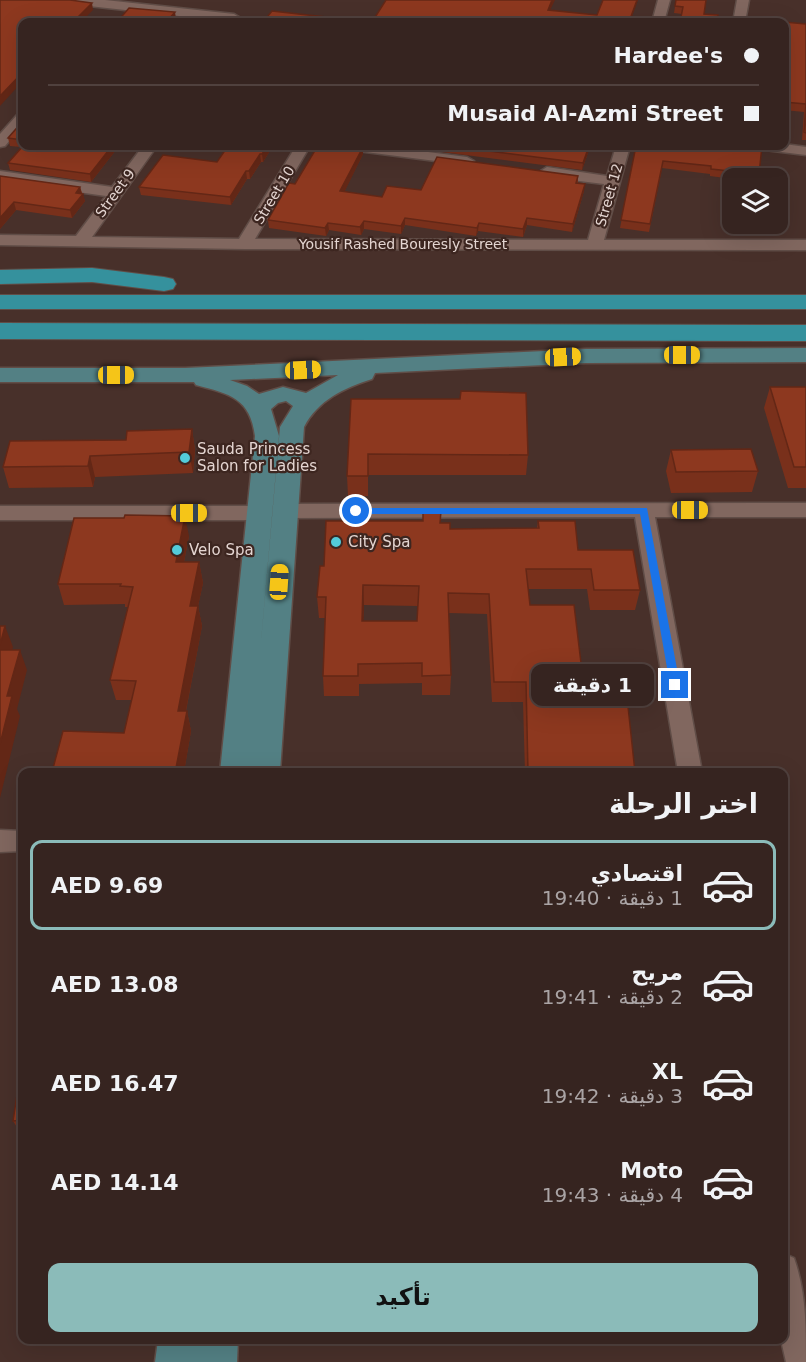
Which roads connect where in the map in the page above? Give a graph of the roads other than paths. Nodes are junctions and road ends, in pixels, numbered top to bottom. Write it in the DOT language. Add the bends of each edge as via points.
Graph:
graph roads {
  1 [pos="71,0"];
  2 [pos="664,0"];
  3 [pos="743,0"];
  4 [pos="234,18"];
  5 [pos="659,18"];
  6 [pos="740,18"];
  7 [pos="18,123"];
  8 [pos="0,143"];
  9 [pos="789,149"];
  10 [pos="147,150"];
  11 [pos="301,150"];
  12 [pos="421,150"];
  13 [pos="622,150"];
  14 [pos="806,151"];
  15 [pos="456,152"];
  16 [pos="487,164"];
  17 [pos="532,170"];
  18 [pos="0,176"];
  19 [pos="612,181"];
  20 [pos="114,192"];
  21 [pos="0,240"];
  22 [pos="81,241"];
  23 [pos="244,244"];
  24 [pos="595,244"];
  25 [pos="806,245"];
  26 [pos="0,277"];
  27 [pos="0,302"];
  28 [pos="309,302"];
  29 [pos="806,302"];
  30 [pos="0,332"];
  31 [pos="806,333"];
  32 [pos="806,355"];
  33 [pos="398,366"];
  34 [pos="0,375"];
  35 [pos="185,375"];
  36 [pos="305,406"];
  37 [pos="260,407"];
  38 [pos="806,510"];
  39 [pos="644,511"];
  40 [pos="272,512"];
  41 [pos="0,513"];
  42 [pos="236,768"];
  43 [pos="265,768"];
  44 [pos="689,768"];
  45 [pos="0,841"];
  46 [pos="18,841"];
  47 [pos="788,1293"];
  48 [pos="178,1344"];
  49 [pos="218,1344"];
  50 [pos="176,1362"];
  51 [pos="216,1362"];
  52 [pos="802,1362"];
  1 -- 4 [label="street" via="122,10"];
  2 -- 5 [label="street"];
  3 -- 6 [label="street"];
  7 -- 8 [label="street"];
  9 -- 14 [label="street"];
  10 -- 20 [label="street, Street 9"];
  11 -- 23 [label="street, Street 10"];
  12 -- 15 [label="street"];
  13 -- 19 [label="street, Street 12"];
  15 -- 16 [label="street"];
  17 -- 19 [label="street"];
  18 -- 20 [label="street"];
  19 -- 24 [label="street, Street 12"];
  20 -- 22 [label="street, Street 9"];
  21 -- 22 [label="street, Yousif Rashed Bouresly Street"];
  22 -- 23 [label="street, Yousif Rashed Bouresly Street"];
  23 -- 24 [label="street, Yousif Rashed Bouresly Street"];
  24 -- 25 [label="street, Yousif Rashed Bouresly Street"];
  26 -- 28 [label="highway" via="92,275"];
  27 -- 28 [label="highway"];
  28 -- 29 [label="highway"];
  30 -- 31 [label="highway"];
  32 -- 33 [label="main road" via="586,356"];
  33 -- 35 [label="main road"];
  33 -- 36 [label="main road" via="341,382"];
  34 -- 35 [label="main road"];
  35 -- 37 [label="main road" via="239,391"];
  36 -- 37 [label="main road" via="298,398 283,394 268,398"];
  36 -- 40 [label="main road" via="292,427"];
  37 -- 40 [label="main road" via="266,423"];
  38 -- 39 [label="street"];
  39 -- 40 [label="street"];
  39 -- 44 [label="street"];
  40 -- 41 [label="street"];
  40 -- 42 [label="main road"];
  40 -- 43 [label="main road"];
  45 -- 46 [label="street"];
  47 -- 52 [label="street"];
  48 -- 50 [label="main road"];
  49 -- 51 [label="main road"];
}
